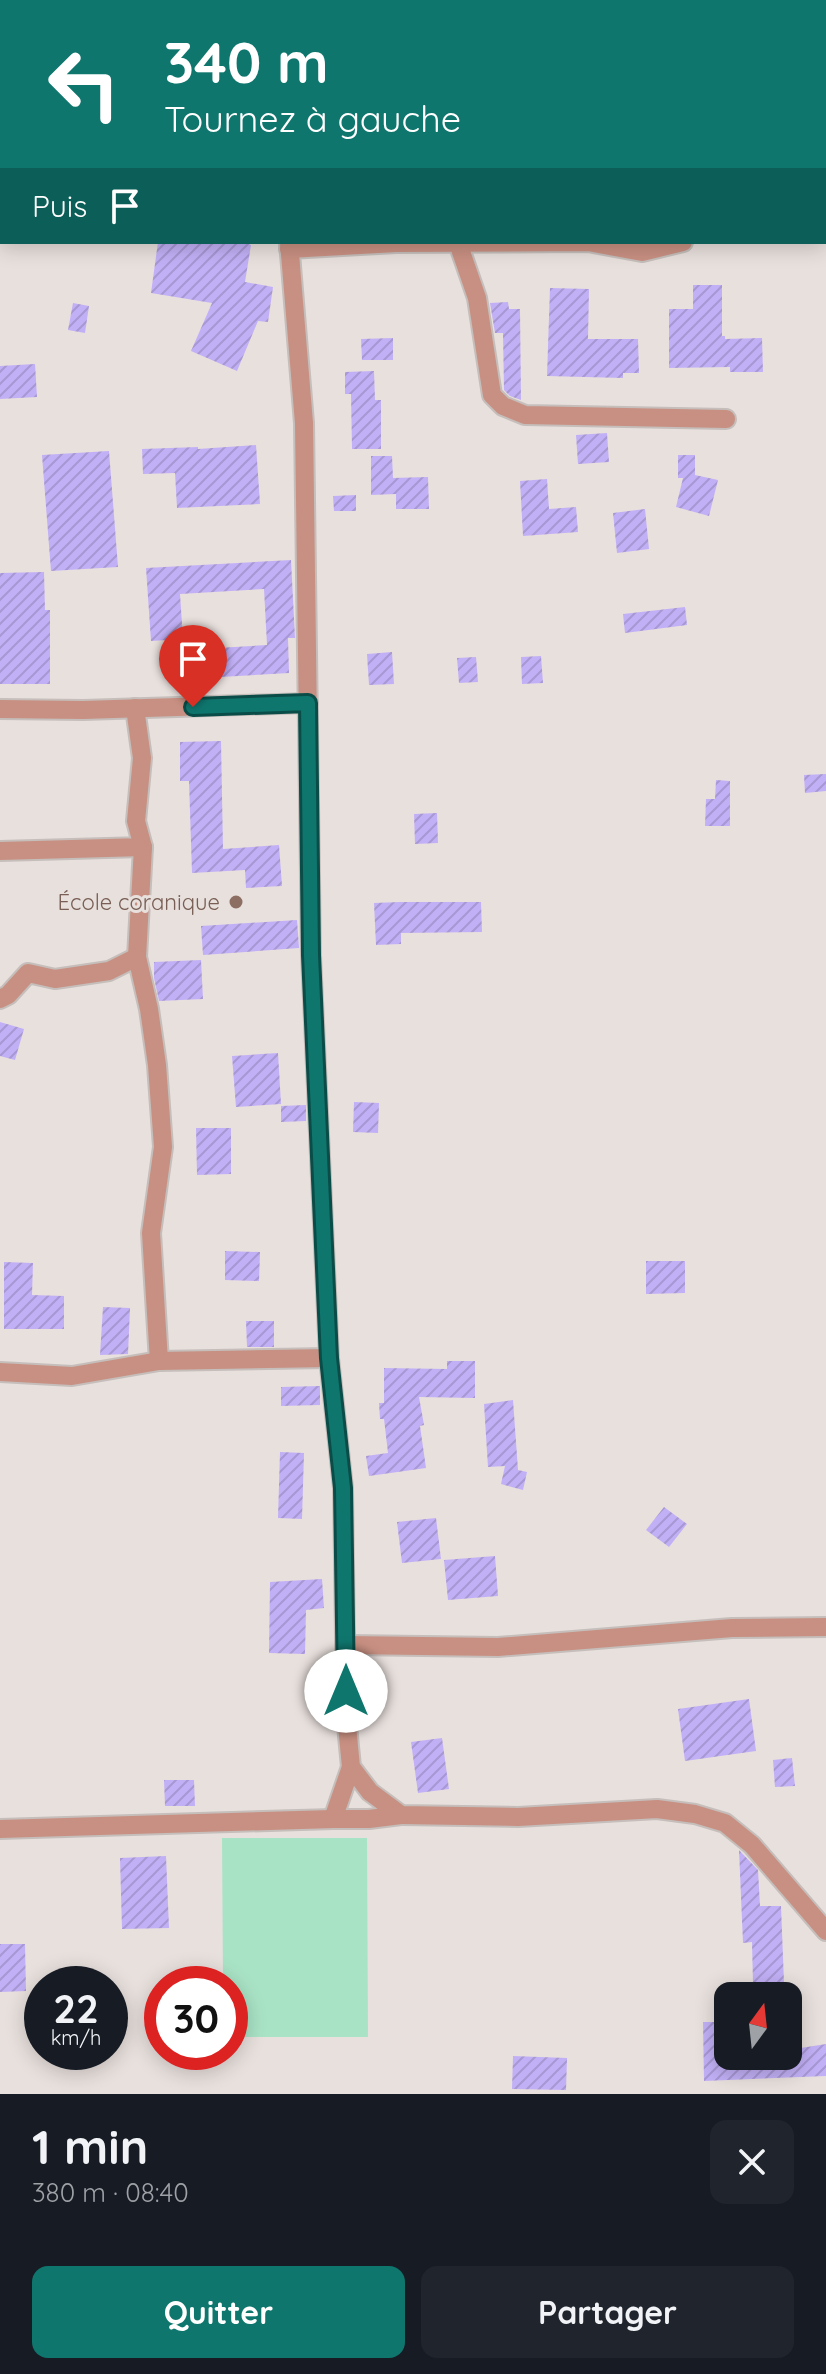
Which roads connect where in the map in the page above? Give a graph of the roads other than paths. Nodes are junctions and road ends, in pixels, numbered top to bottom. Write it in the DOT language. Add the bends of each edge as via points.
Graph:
graph roads {
  1 [pos="360,244"];
  2 [pos="458,244"];
  3 [pos="599,244"];
  4 [pos="675,244"];
  5 [pos="289,246"];
  6 [pos="726,419"];
  7 [pos="308,703"];
  8 [pos="135,708"];
  9 [pos="0,709"];
  10 [pos="143,847"];
  11 [pos="0,851"];
  12 [pos="137,957"];
  13 [pos="0,999"];
  14 [pos="329,1358"];
  15 [pos="159,1361"];
  16 [pos="0,1372"];
  17 [pos="826,1627"];
  18 [pos="347,1645"];
  19 [pos="351,1767"];
  20 [pos="401,1815"];
  21 [pos="333,1819"];
  22 [pos="0,1829"];
  23 [pos="826,1931"];
  1 -- 5 [label="street"];
  2 -- 6 [label="street" via="477,298 492,395 503,406 525,415"];
  3 -- 4 [label="street" via="642,252"];
  5 -- 7 [label="street" via="304,423"];
  7 -- 8 [label="street"];
  7 -- 14 [label="street" via="311,955"];
  8 -- 9 [label="street"];
  8 -- 10 [label="street" via="142,758 136,821"];
  10 -- 11 [label="street"];
  10 -- 12 [label="street"];
  12 -- 13 [label="street" via="109,971 55,979 28,973"];
  12 -- 15 [label="street" via="157,1065 163,1147 151,1233"];
  14 -- 15 [label="street"];
  14 -- 18 [label="street" via="343,1488"];
  15 -- 16 [label="street" via="72,1376"];
  17 -- 18 [label="street" via="732,1628 498,1647"];
  18 -- 19 [label="street"];
  19 -- 20 [label="street" via="370,1792"];
  19 -- 21 [label="street"];
  20 -- 21 [label="street"];
  20 -- 23 [label="street" via="518,1817 657,1809 695,1814 725,1823 752,1845"];
  21 -- 22 [label="street"];
}
